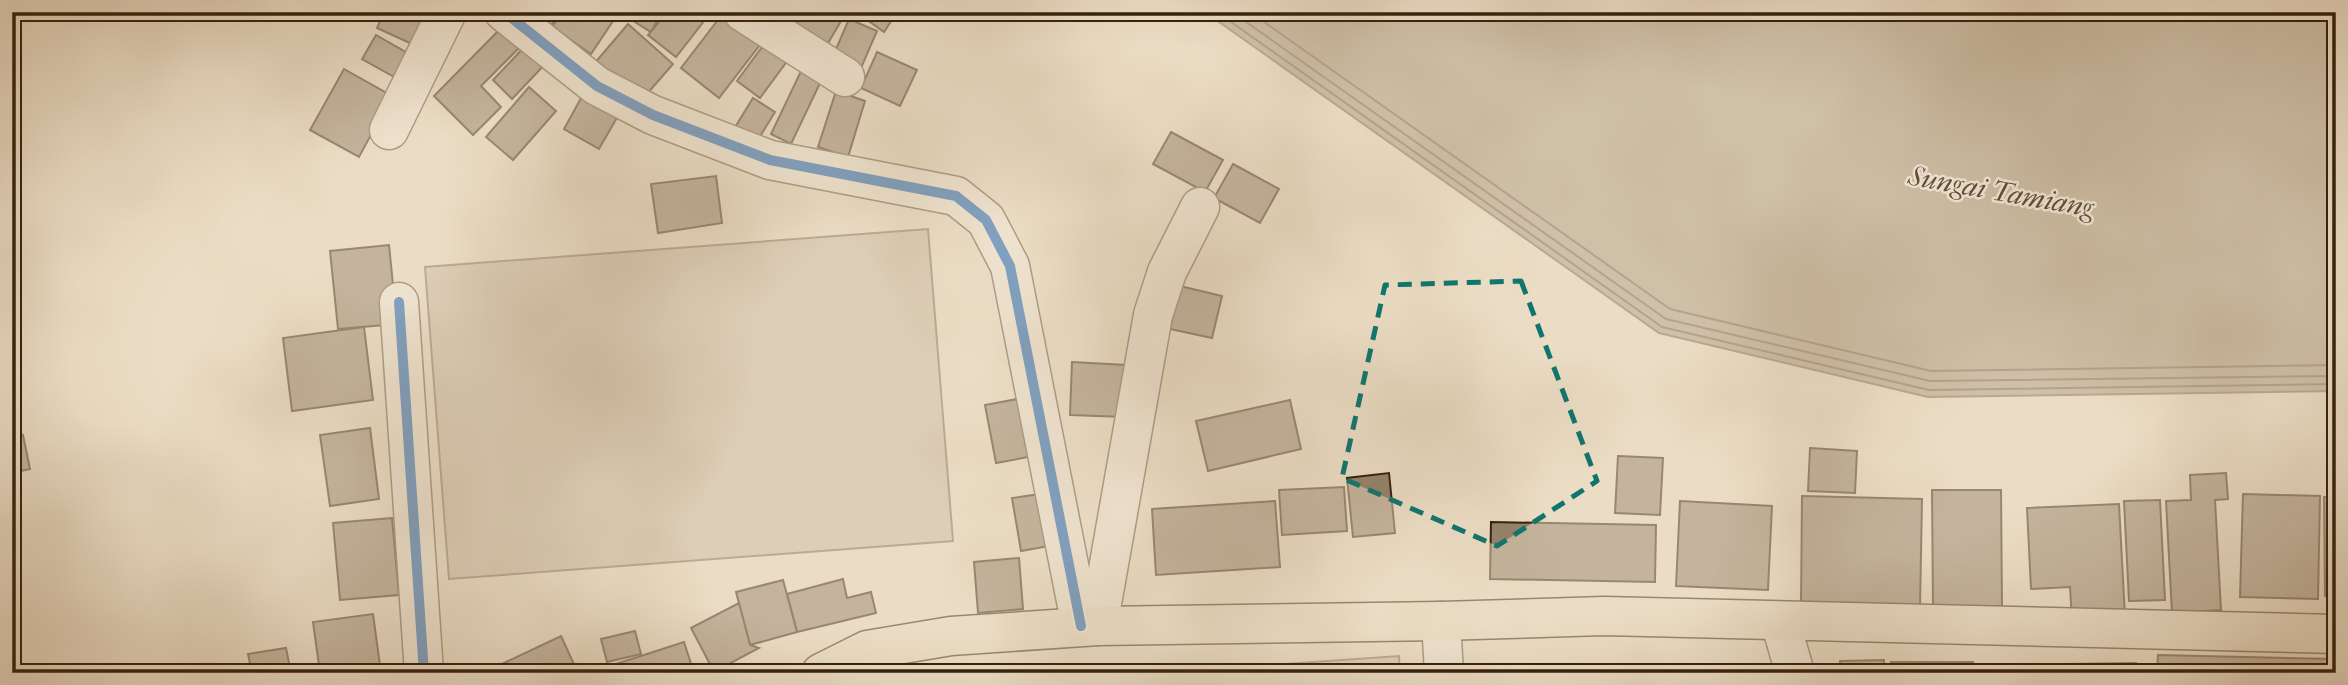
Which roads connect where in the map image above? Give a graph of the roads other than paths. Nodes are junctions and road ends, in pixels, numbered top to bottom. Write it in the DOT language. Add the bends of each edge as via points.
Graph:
graph roads {
  1 [pos="447,12"];
  2 [pos="504,12"];
  3 [pos="743,12"];
  4 [pos="845,77"];
  5 [pos="389,130"];
  6 [pos="1200,207"];
  7 [pos="399,302"];
  8 [pos="1441,621"];
  9 [pos="1780,621"];
  10 [pos="1090,626"];
  11 [pos="2336,634"];
  12 [pos="424,673"];
  13 [pos="821,673"];
  14 [pos="1444,673"];
  15 [pos="1795,673"];
  1 -- 5 [label="street"];
  2 -- 10 [label="street" via="597,86 653,115 770,160 956,196 986,220 1010,267"];
  3 -- 4 [label="street"];
  6 -- 10 [label="street" via="1167,272 1153,315"];
  7 -- 12 [label="street"];
  8 -- 9 [label="highway" via="1604,616"];
  8 -- 10 [label="highway"];
  8 -- 14 [label="street"];
  9 -- 11 [label="highway"];
  9 -- 15 [label="street"];
  10 -- 13 [label="highway" via="951,636 867,650"];
}
